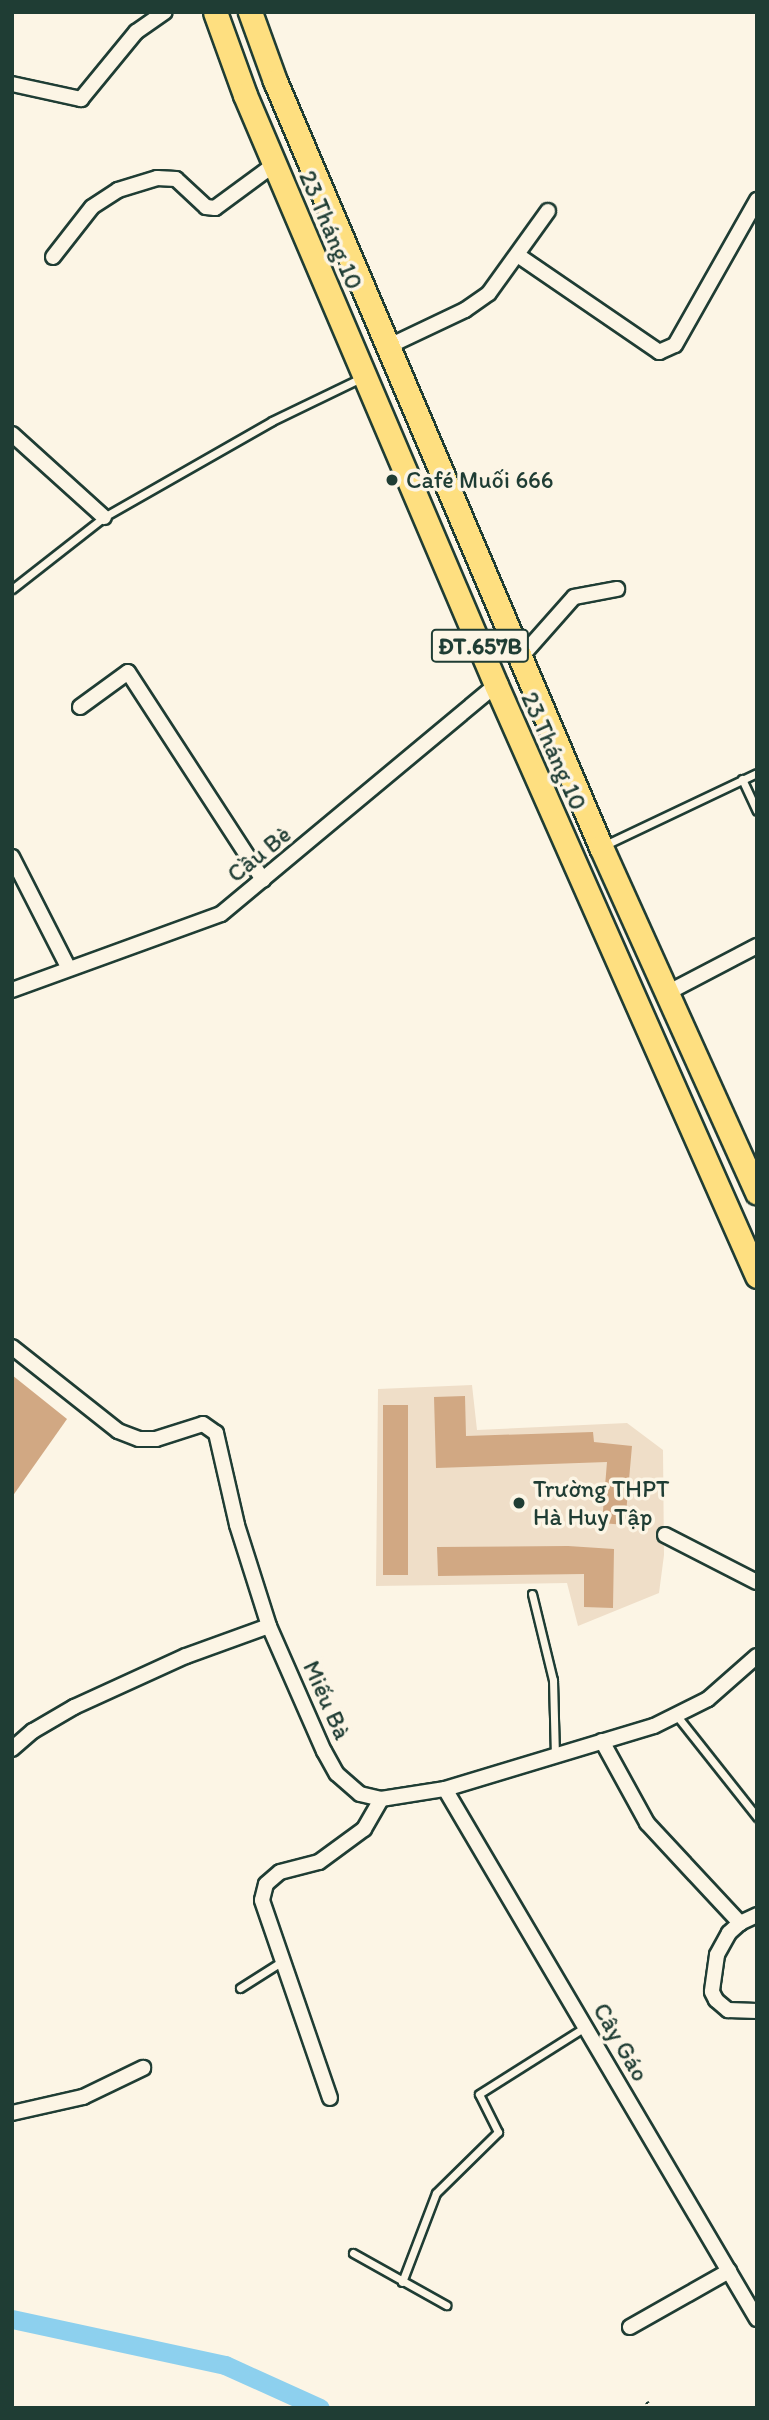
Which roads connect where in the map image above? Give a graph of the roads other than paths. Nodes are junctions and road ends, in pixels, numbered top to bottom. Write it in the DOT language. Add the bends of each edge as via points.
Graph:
graph roads {
  1 [pos="165,12"];
  2 [pos="215,12"];
  3 [pos="250,12"];
  4 [pos="12,84"];
  5 [pos="275,164"];
  6 [pos="757,200"];
  7 [pos="548,211"];
  8 [pos="519,256"];
  9 [pos="53,257"];
  10 [pos="387,347"];
  11 [pos="365,377"];
  12 [pos="12,435"];
  13 [pos="104,517"];
  14 [pos="12,589"];
  15 [pos="617,589"];
  16 [pos="520,659"];
  17 [pos="496,685"];
  18 [pos="80,707"];
  19 [pos="757,773"];
  20 [pos="742,779"];
  21 [pos="757,811"];
  22 [pos="601,847"];
  23 [pos="12,857"];
  24 [pos="263,880"];
  25 [pos="757,946"];
  26 [pos="68,967"];
  27 [pos="12,990"];
  28 [pos="667,993"];
  29 [pos="757,1192"];
  30 [pos="757,1276"];
  31 [pos="12,1347"];
  32 [pos="664,1535"];
  33 [pos="757,1582"];
  34 [pos="531,1594"];
  35 [pos="269,1626"];
  36 [pos="757,1656"];
  37 [pos="677,1716"];
  38 [pos="602,1741"];
  39 [pos="12,1749"];
  40 [pos="555,1754"];
  41 [pos="445,1789"];
  42 [pos="381,1799"];
  43 [pos="757,1817"];
  44 [pos="757,1915"];
  45 [pos="740,1923"];
  46 [pos="281,1962"];
  47 [pos="240,1988"];
  48 [pos="757,2011"];
  49 [pos="585,2027"];
  50 [pos="144,2068"];
  51 [pos="330,2098"];
  52 [pos="12,2113"];
  53 [pos="353,2253"];
  54 [pos="729,2271"];
  55 [pos="402,2282"];
  56 [pos="446,2305"];
  57 [pos="756,2314"];
  58 [pos="630,2327"];
  1 -- 4 [label="street" via="136,32 81,99"];
  2 -- 5 [label="main road, 23 Tháng 10 / ĐT.657B"];
  3 -- 10 [label="main road, 23 Tháng 10 / ĐT.657B"];
  5 -- 9 [label="street" via="215,208 206,207 176,179 157,178 118,190 92,207"];
  5 -- 11 [label="main road, 23 Tháng 10 / ĐT.657B"];
  6 -- 8 [label="street" via="675,345 659,352"];
  7 -- 8 [label="street"];
  8 -- 10 [label="street" via="476,304"];
  10 -- 16 [label="main road, 23 Tháng 10 / ĐT.657B"];
  11 -- 13 [label="lane" via="272,421"];
  11 -- 17 [label="main road, 23 Tháng 10 / ĐT.657B"];
  12 -- 13 [label="street"];
  13 -- 14 [label="lane"];
  15 -- 16 [label="street" via="574,597"];
  16 -- 17 [label="main road"];
  16 -- 22 [label="main road, 23 Tháng 10 / ĐT.657B"];
  17 -- 24 [label="street, Cầu Bè"];
  17 -- 30 [label="main road, 23 Tháng 10 / ĐT.657B"];
  18 -- 24 [label="street" via="128,672"];
  19 -- 20 [label="lane"];
  20 -- 21 [label="lane"];
  20 -- 22 [label="lane"];
  22 -- 28 [label="main road, 23 Tháng 10 / ĐT.657B"];
  23 -- 26 [label="street"];
  24 -- 26 [label="street, Cầu Bè" via="221,914"];
  25 -- 28 [label="street"];
  26 -- 27 [label="street, Cầu Bè"];
  28 -- 29 [label="main road, 23 Tháng 10 / ĐT.657B"];
  31 -- 35 [label="street, Miếu Bà" via="97,1416 139,1439 156,1439 203,1424 212,1427 221,1443 229,1492"];
  32 -- 33 [label="street"];
  34 -- 40 [label="lane" via="553,1680"];
  35 -- 39 [label="street" via="186,1656 74,1707"];
  35 -- 42 [label="street, Miếu Bà" via="337,1774 360,1794"];
  36 -- 37 [label="street" via="708,1699"];
  37 -- 38 [label="street"];
  37 -- 43 [label="lane"];
  38 -- 40 [label="street"];
  38 -- 45 [label="street" via="647,1823"];
  40 -- 41 [label="street"];
  41 -- 42 [label="street"];
  41 -- 49 [label="street, Cây Gáo"];
  42 -- 46 [label="street" via="364,1829 319,1862 280,1872 266,1884 262,1900"];
  44 -- 45 [label="street"];
  45 -- 48 [label="street" via="717,1955 712,1992 728,2010"];
  46 -- 47 [label="lane"];
  46 -- 51 [label="street"];
  49 -- 54 [label="street, Cây Gáo"];
  49 -- 55 [label="lane" via="480,2094 498,2132 436,2193"];
  50 -- 52 [label="street" via="83,2098"];
  53 -- 55 [label="lane"];
  54 -- 57 [label="street, Cây Gáo"];
  54 -- 58 [label="street"];
  55 -- 56 [label="lane"];
}
